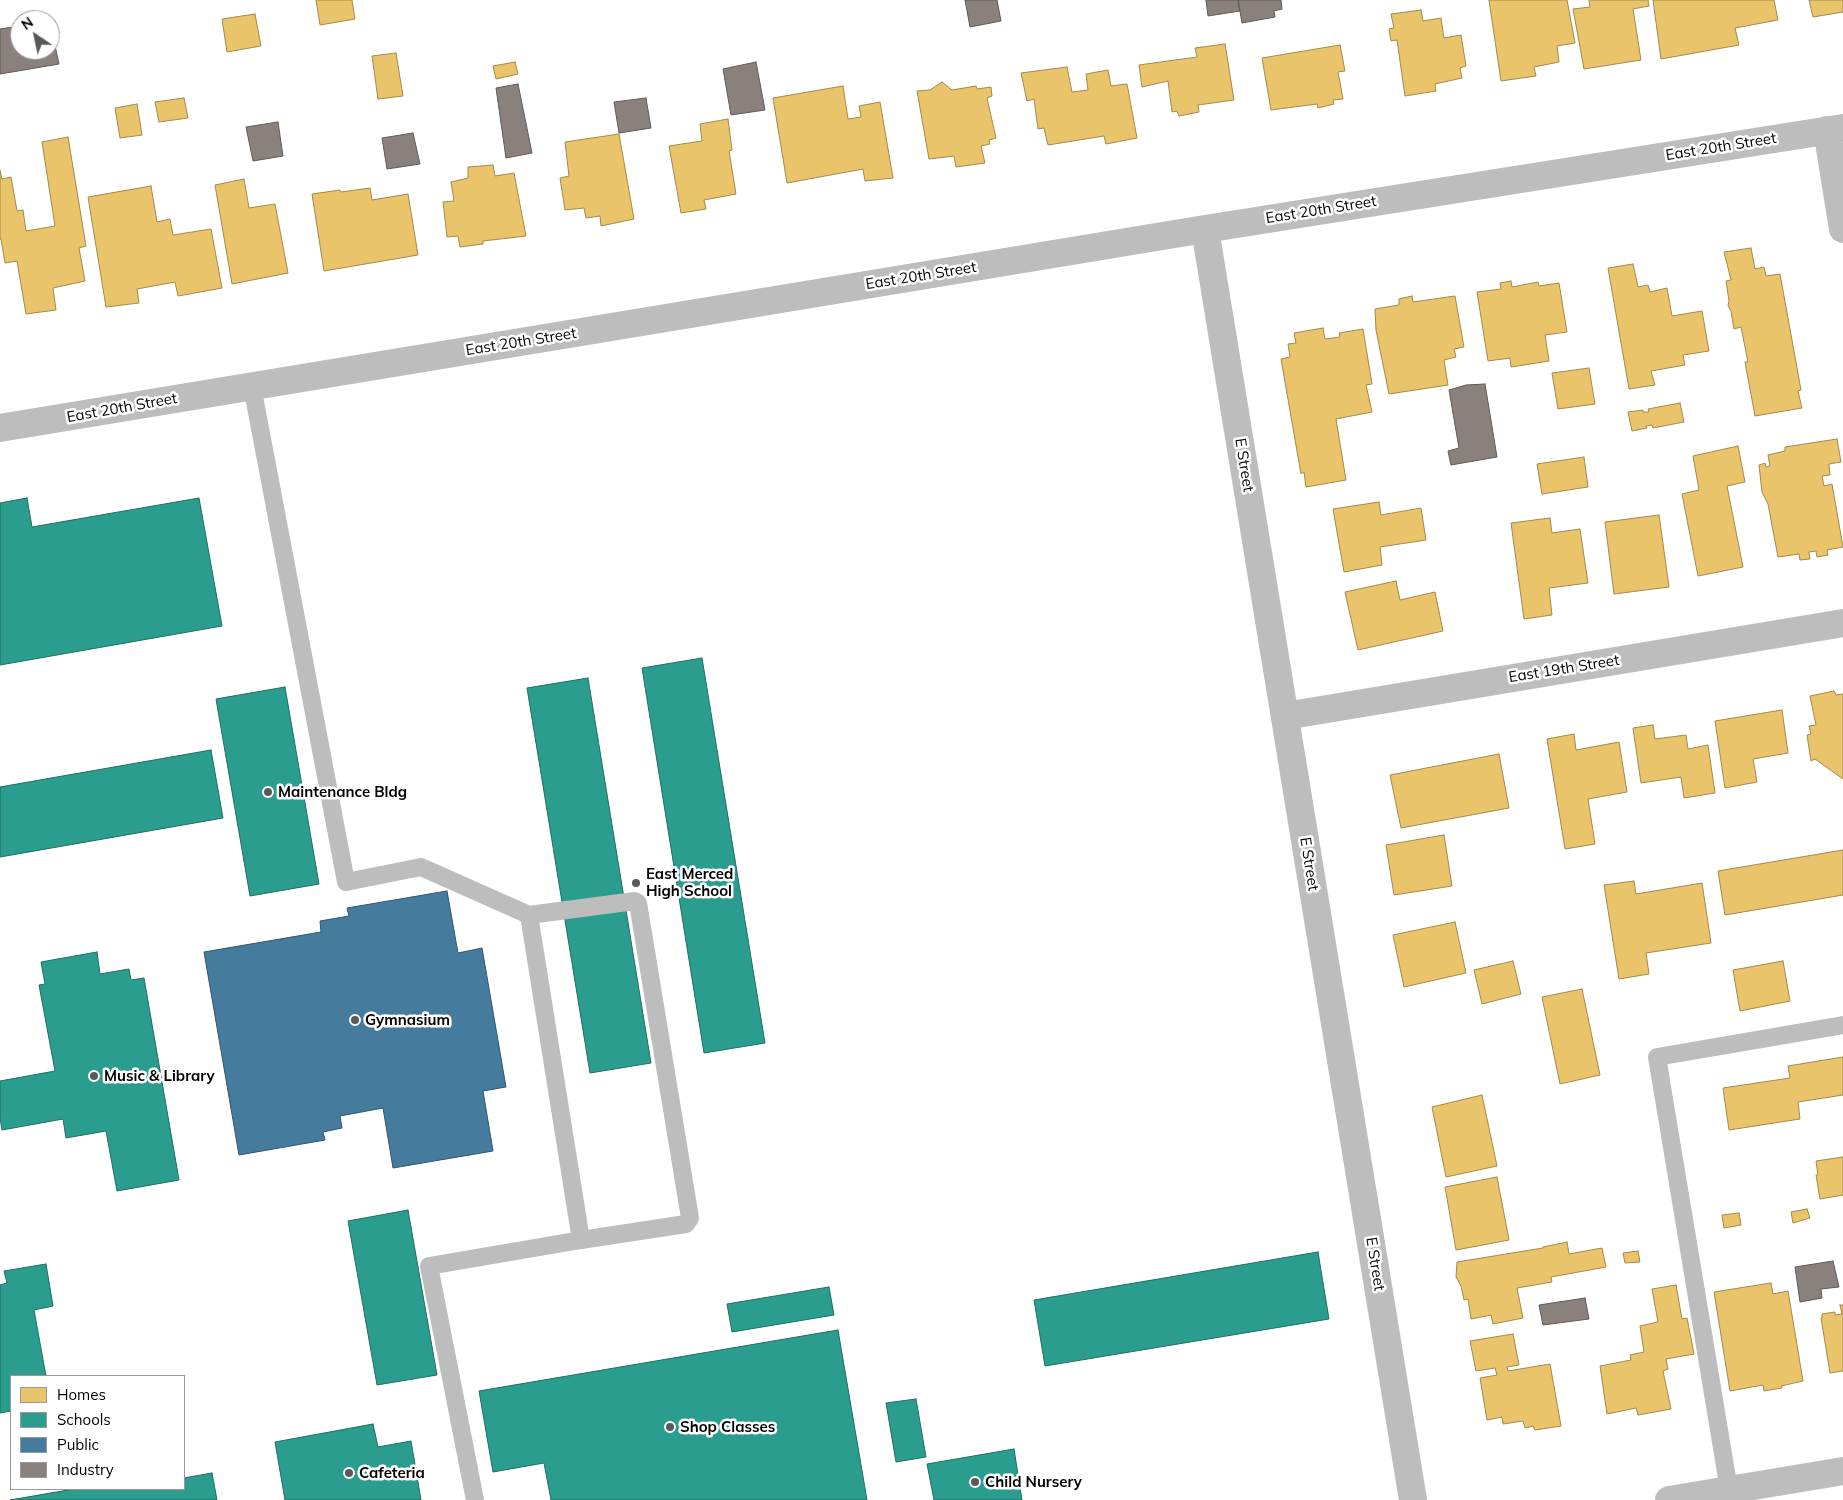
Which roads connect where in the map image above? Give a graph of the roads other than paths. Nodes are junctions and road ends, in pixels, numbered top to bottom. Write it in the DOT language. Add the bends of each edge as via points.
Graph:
graph roads {
  1 [pos="1835,129"];
  2 [pos="1205,229"];
  3 [pos="1843,229"];
  4 [pos="252,386"];
  5 [pos="0,428"];
  6 [pos="1843,623"];
  7 [pos="1285,716"];
  8 [pos="530,915"];
  9 [pos="1843,1025"];
  10 [pos="581,1240"];
  11 [pos="1843,1472"];
  12 [pos="1730,1490"];
  13 [pos="475,1500"];
  14 [pos="1413,1500"];
  15 [pos="1669,1500"];
  1 -- 2 [label="street, East 20th Street"];
  1 -- 3 [label="street"];
  2 -- 4 [label="street, East 20th Street"];
  2 -- 7 [label="street, E Street"];
  4 -- 5 [label="street, East 20th Street"];
  4 -- 8 [label="lane" via="346,882 421,867"];
  6 -- 7 [label="street, East 19th Street"];
  7 -- 14 [label="street, E Street"];
  8 -- 10 [label="lane"];
  8 -- 10 [label="lane" via="638,903 690,1218 686,1224"];
  9 -- 12 [label="lane" via="1657,1057"];
  10 -- 13 [label="lane" via="429,1266"];
  11 -- 12 [label="street"];
  12 -- 15 [label="street"];
}
